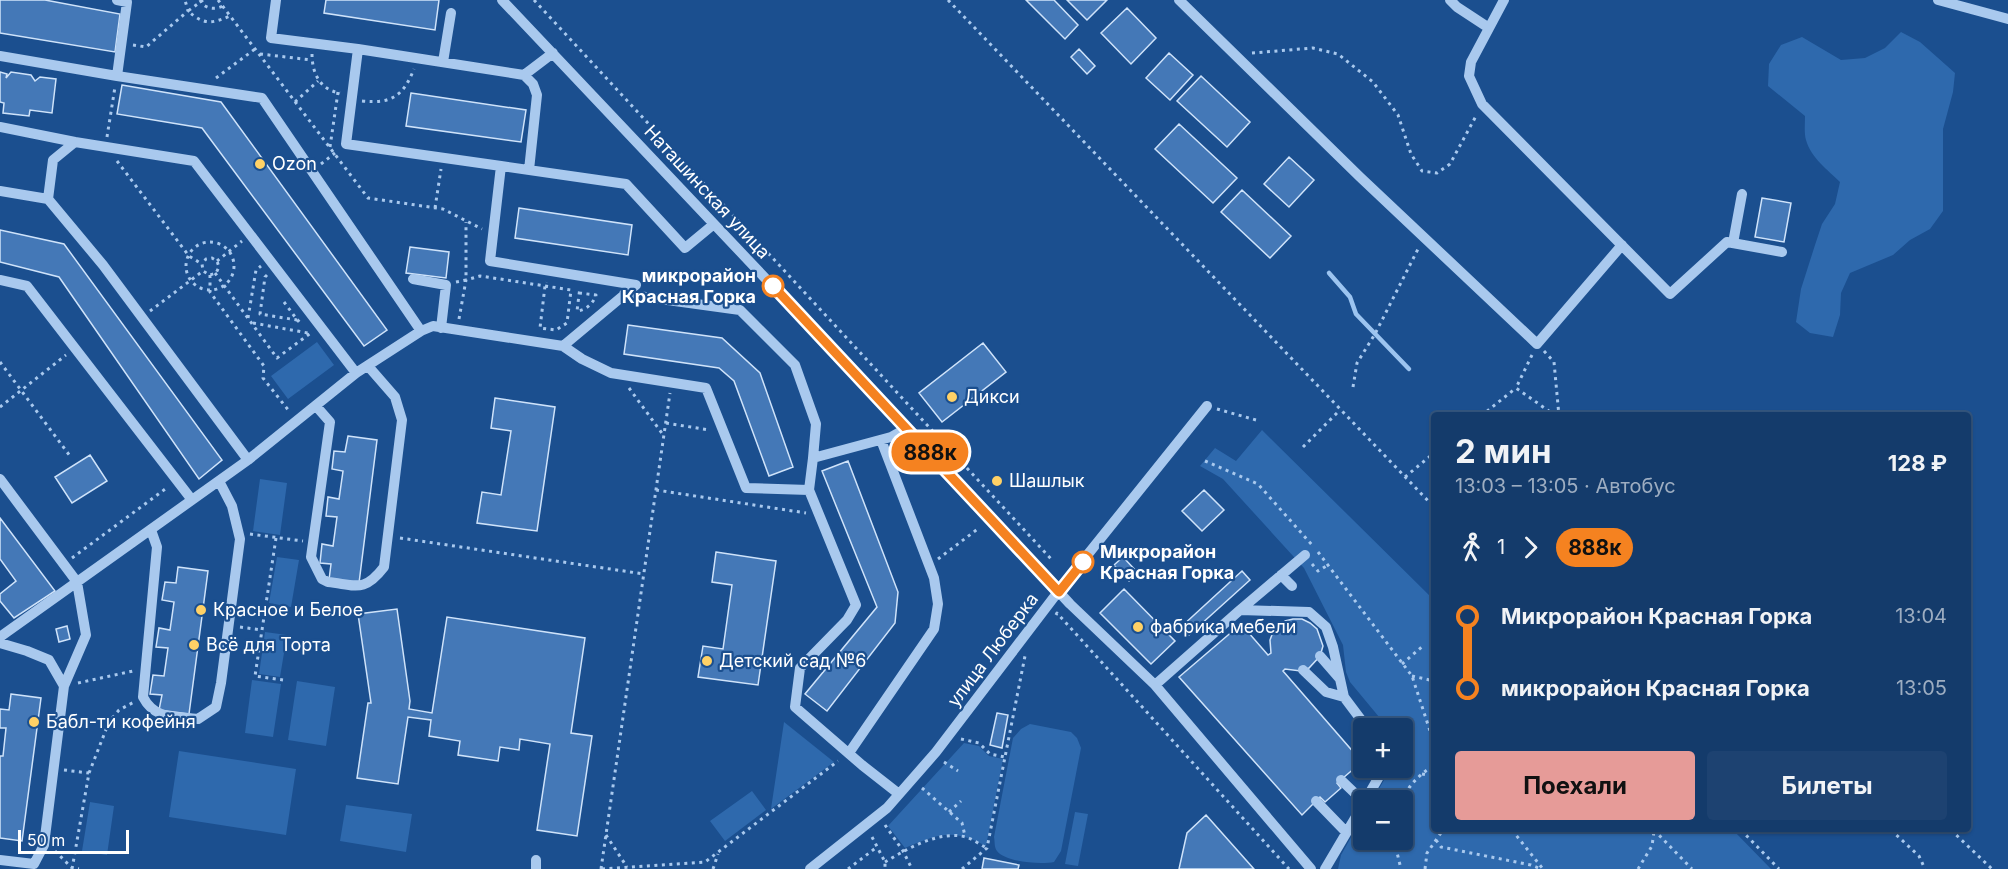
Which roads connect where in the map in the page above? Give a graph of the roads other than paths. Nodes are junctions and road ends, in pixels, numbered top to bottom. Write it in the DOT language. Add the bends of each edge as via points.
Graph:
graph roads {
  1 [pos="117,0"];
  2 [pos="276,0"];
  3 [pos="502,0"];
  4 [pos="1179,0"];
  5 [pos="1450,0"];
  6 [pos="1504,0"];
  7 [pos="1938,0"];
  8 [pos="451,13"];
  9 [pos="2008,19"];
  10 [pos="1489,28"];
  11 [pos="358,49"];
  12 [pos="553,53"];
  13 [pos="0,56"];
  14 [pos="443,62"];
  15 [pos="524,75"];
  16 [pos="117,76"];
  17 [pos="0,127"];
  18 [pos="75,142"];
  19 [pos="501,166"];
  20 [pos="529,170"];
  21 [pos="0,191"];
  22 [pos="1742,194"];
  23 [pos="48,199"];
  24 [pos="714,224"];
  25 [pos="1733,243"];
  26 [pos="1622,245"];
  27 [pos="1782,252"];
  28 [pos="413,279"];
  29 [pos="0,280"];
  30 [pos="624,294"];
  31 [pos="441,328"];
  32 [pos="422,331"];
  33 [pos="563,346"];
  34 [pos="368,366"];
  35 [pos="356,374"];
  36 [pos="316,406"];
  37 [pos="1207,406"];
  38 [pos="907,428"];
  39 [pos="881,440"];
  40 [pos="813,458"];
  41 [pos="248,460"];
  42 [pos="0,479"];
  43 [pos="219,481"];
  44 [pos="809,490"];
  45 [pos="192,500"];
  46 [pos="150,530"];
  47 [pos="1305,555"];
  48 [pos="1281,575"];
  49 [pos="77,582"];
  50 [pos="1292,586"];
  51 [pos="1059,592"];
  52 [pos="1240,610"];
  53 [pos="0,638"];
  54 [pos="1320,656"];
  55 [pos="1303,670"];
  56 [pos="1340,679"];
  57 [pos="1155,685"];
  58 [pos="64,686"];
  59 [pos="1344,697"];
  60 [pos="1360,718"];
  61 [pos="849,753"];
  62 [pos="1341,780"];
  63 [pos="1353,791"];
  64 [pos="899,794"];
  65 [pos="1316,801"];
  66 [pos="1353,820"];
  67 [pos="1346,832"];
  68 [pos="0,860"];
  69 [pos="810,869"];
  70 [pos="1311,869"];
  71 [pos="1325,869"];
  1 -- 16 [label="street" via="127,2"];
  2 -- 11 [label="street" via="271,38"];
  3 -- 12 [label="street, Наташинская улица"];
  4 -- 26 [label="street" via="1537,344"];
  5 -- 10 [label="street"];
  6 -- 10 [label="street"];
  7 -- 9 [label="street"];
  8 -- 14 [label="street"];
  10 -- 26 [label="street" via="1471,62 1469,76 1482,104"];
  11 -- 14 [label="street"];
  11 -- 19 [label="street" via="346,144"];
  12 -- 15 [label="street"];
  12 -- 24 [label="street, Наташинская улица"];
  13 -- 16 [label="street"];
  14 -- 15 [label="street"];
  15 -- 20 [label="street" via="537,95"];
  16 -- 32 [label="street" via="262,98"];
  17 -- 18 [label="street"];
  18 -- 23 [label="street" via="53,160"];
  18 -- 35 [label="street" via="194,161"];
  19 -- 20 [label="street"];
  19 -- 30 [label="street" via="490,261 636,285"];
  20 -- 24 [label="street" via="626,184 685,248"];
  21 -- 23 [label="street"];
  22 -- 25 [label="street"];
  23 -- 41 [label="street" via="103,265"];
  24 -- 38 [label="street, Наташинская улица"];
  25 -- 26 [label="street" via="1727,242 1670,294"];
  25 -- 27 [label="street"];
  28 -- 31 [label="street" via="446,285"];
  29 -- 45 [label="street" via="27,286"];
  30 -- 33 [label="street"];
  30 -- 40 [label="street" via="740,310 795,365 816,424"];
  31 -- 32 [label="street" via="433,326"];
  31 -- 33 [label="street"];
  32 -- 34 [label="street"];
  33 -- 44 [label="street" via="611,373 706,388 746,488"];
  34 -- 35 [label="street"];
  34 -- 36 [label="street" via="395,397 402,420 384,567 375,580 364,586 322,579 311,557 330,422"];
  35 -- 36 [label="street"];
  36 -- 41 [label="street"];
  37 -- 51 [label="street, улица Люберка"];
  38 -- 39 [label="street"];
  38 -- 51 [label="street, Наташинская улица"];
  39 -- 40 [label="street"];
  39 -- 61 [label="street" via="930,566 938,604 934,629"];
  40 -- 44 [label="street"];
  41 -- 43 [label="street"];
  42 -- 49 [label="street"];
  43 -- 45 [label="street"];
  43 -- 46 [label="street" via="232,506 240,539 222,683 216,707 198,719 160,715 148,708 143,697 157,547"];
  44 -- 61 [label="street" via="856,605 847,620 800,668 795,707"];
  45 -- 46 [label="street"];
  46 -- 49 [label="street"];
  47 -- 48 [label="street"];
  48 -- 50 [label="street"];
  48 -- 52 [label="street"];
  49 -- 53 [label="street"];
  49 -- 58 [label="street" via="86,635"];
  51 -- 57 [label="street, Наташинская улица"];
  51 -- 64 [label="street, улица Люберка"];
  52 -- 56 [label="street" via="1309,612 1326,627"];
  52 -- 57 [label="street"];
  53 -- 58 [label="street" via="49,660"];
  54 -- 56 [label="street"];
  55 -- 59 [label="street" via="1326,692"];
  56 -- 59 [label="street"];
  57 -- 70 [label="street, Наташинская улица"];
  58 -- 68 [label="street" via="45,842 34,864"];
  59 -- 60 [label="street"];
  61 -- 64 [label="street"];
  62 -- 63 [label="street"];
  64 -- 69 [label="street, улица Люберка"];
  65 -- 67 [label="street"];
  66 -- 67 [label="street"];
  67 -- 71 [label="street"];
}
